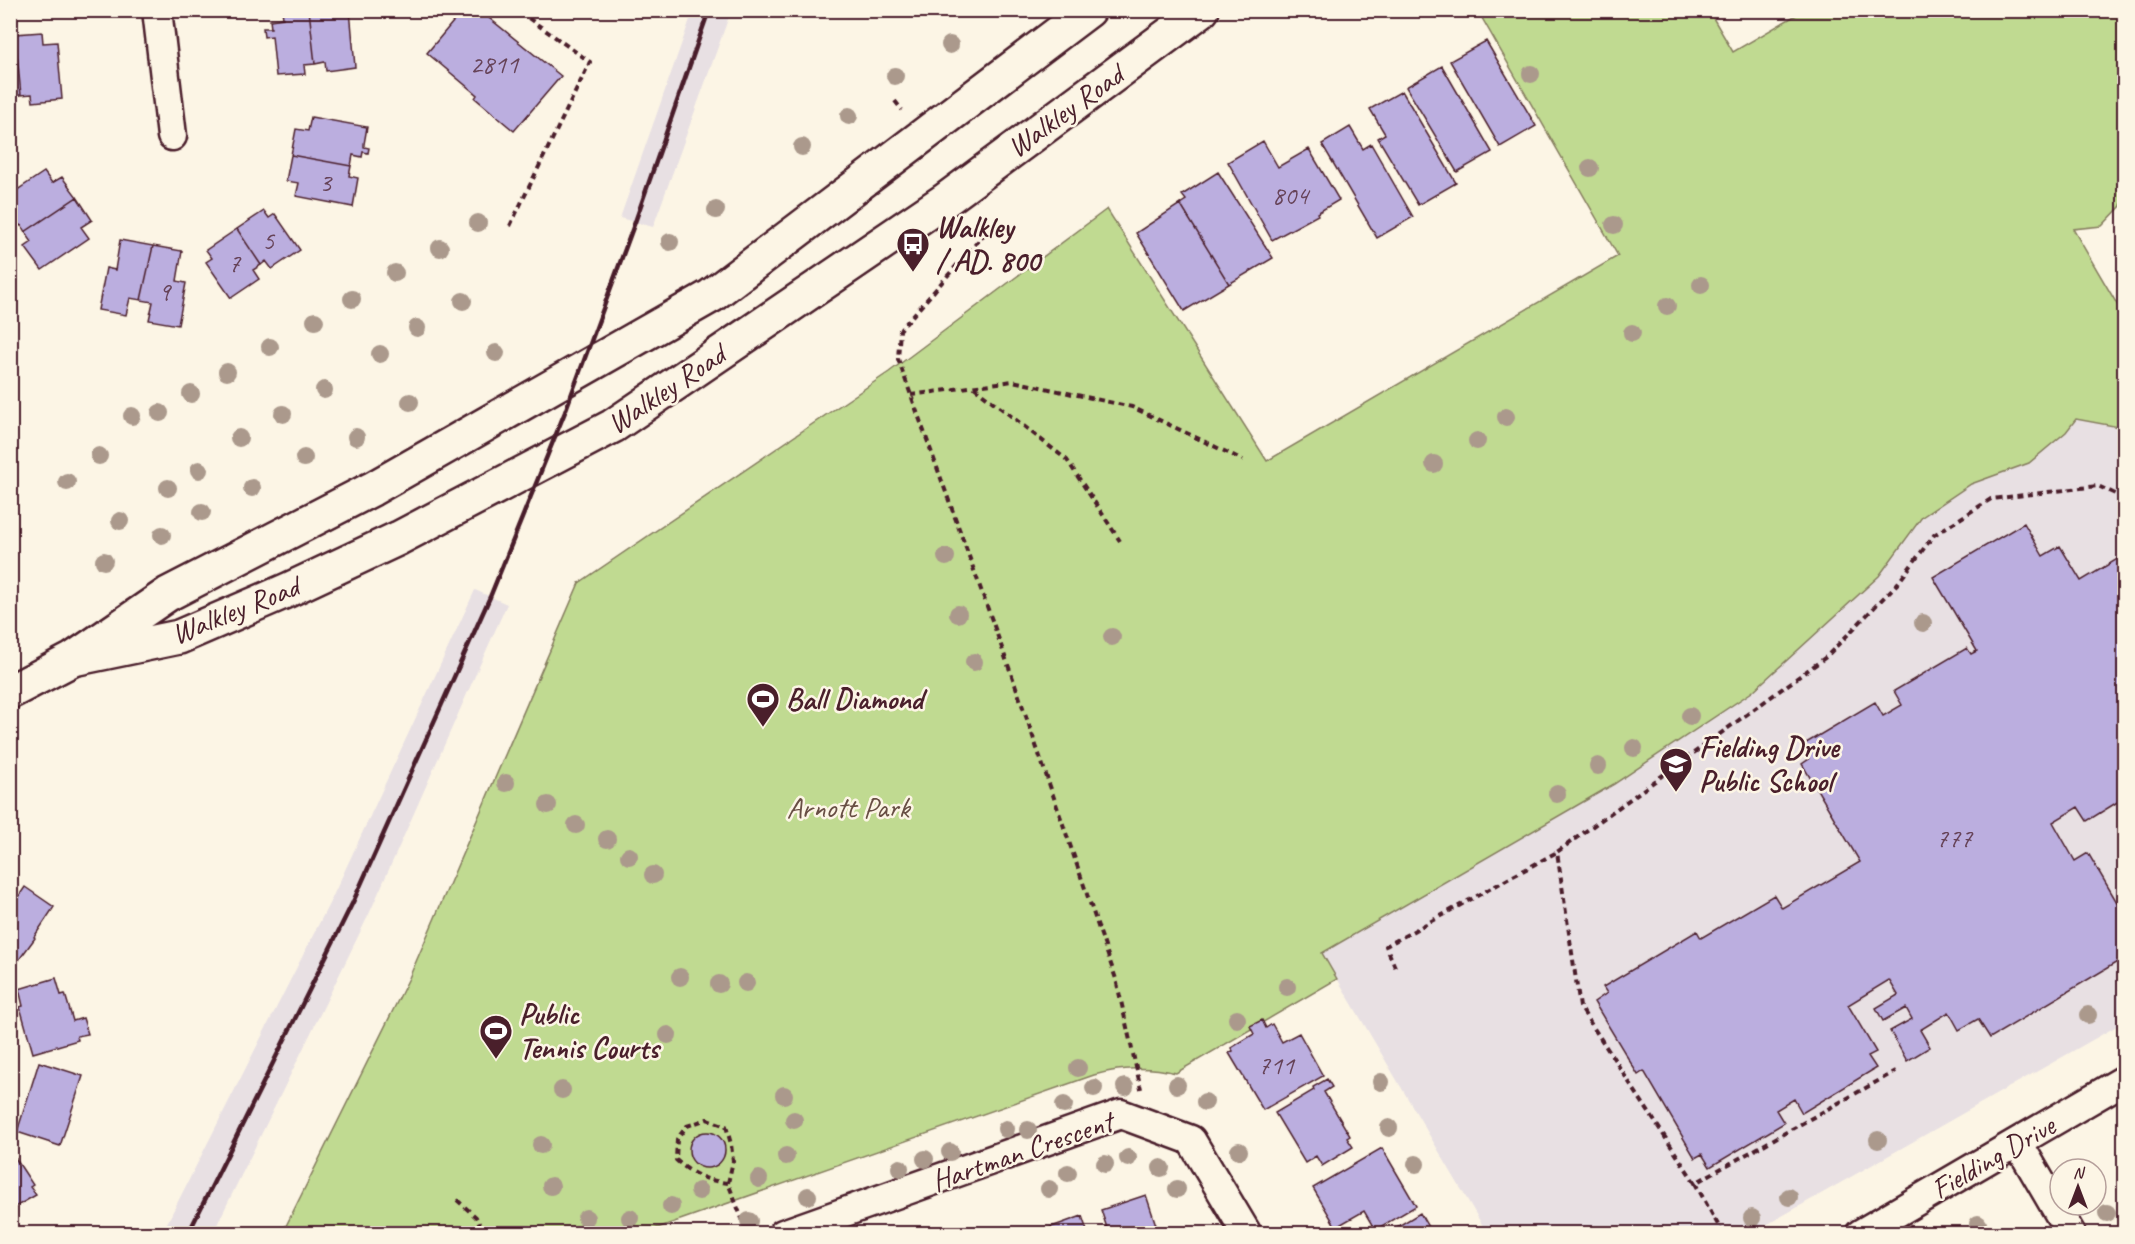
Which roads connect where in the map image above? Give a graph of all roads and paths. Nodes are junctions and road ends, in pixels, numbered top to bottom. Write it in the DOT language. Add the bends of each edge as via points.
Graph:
graph roads {
  1 [pos="157,10"];
  2 [pos="517,10"];
  3 [pos="1089,10"];
  4 [pos="1202,10"];
  5 [pos="172,136"];
  6 [pos="983,217"];
  7 [pos="510,225"];
  8 [pos="974,387"];
  9 [pos="911,395"];
  10 [pos="1243,460"];
  11 [pos="2124,498"];
  12 [pos="1120,541"];
  13 [pos="73,659"];
  14 [pos="10,692"];
  15 [pos="1557,852"];
  16 [pos="1395,967"];
  17 [pos="1896,1071"];
  18 [pos="2124,1080"];
  19 [pos="1150,1125"];
  20 [pos="2018,1143"];
  21 [pos="728,1183"];
  22 [pos="1695,1183"];
  23 [pos="457,1200"];
  24 [pos="484,1233"];
  25 [pos="748,1233"];
  26 [pos="783,1233"];
  27 [pos="1247,1233"];
  28 [pos="1723,1233"];
  29 [pos="1860,1233"];
  30 [pos="2071,1233"];
  1 -- 5 [label="street"];
  2 -- 7 [label="path" via="590,62"];
  3 -- 13 [label="main road, Walkley Road" via="711,296 372,489 168,594"];
  4 -- 13 [label="main road, Walkley Road" via="944,201 613,426 399,538 244,609 179,637"];
  6 -- 9 [label="path" via="986,232 900,330 898,359"];
  8 -- 9 [label="path"];
  8 -- 10 [label="path" via="1013,381 1132,407"];
  8 -- 12 [label="path" via="1067,460"];
  9 -- 19 [label="path" via="1116,979"];
  11 -- 15 [label="path" via="2098,486 1990,499 1934,535 1898,582 1826,657"];
  13 -- 14 [label="main road, Walkley Road"];
  15 -- 16 [label="path" via="1386,946"];
  15 -- 22 [label="path" via="1580,1007"];
  17 -- 22 [label="path"];
  18 -- 20 [label="street, Fielding Drive"];
  19 -- 26 [label="street, Hartman Crescent" via="1121,1114"];
  19 -- 27 [label="street, Hartman Crescent" via="1191,1140"];
  20 -- 29 [label="street, Fielding Drive"];
  20 -- 30 [label="street"];
  21 -- 21 [label="path" via="732,1161 726,1126 707,1119 687,1126 677,1139 676,1160 692,1173"];
  21 -- 25 [label="path"];
  22 -- 28 [label="path"];
  23 -- 24 [label="path" via="476,1217"];
}
